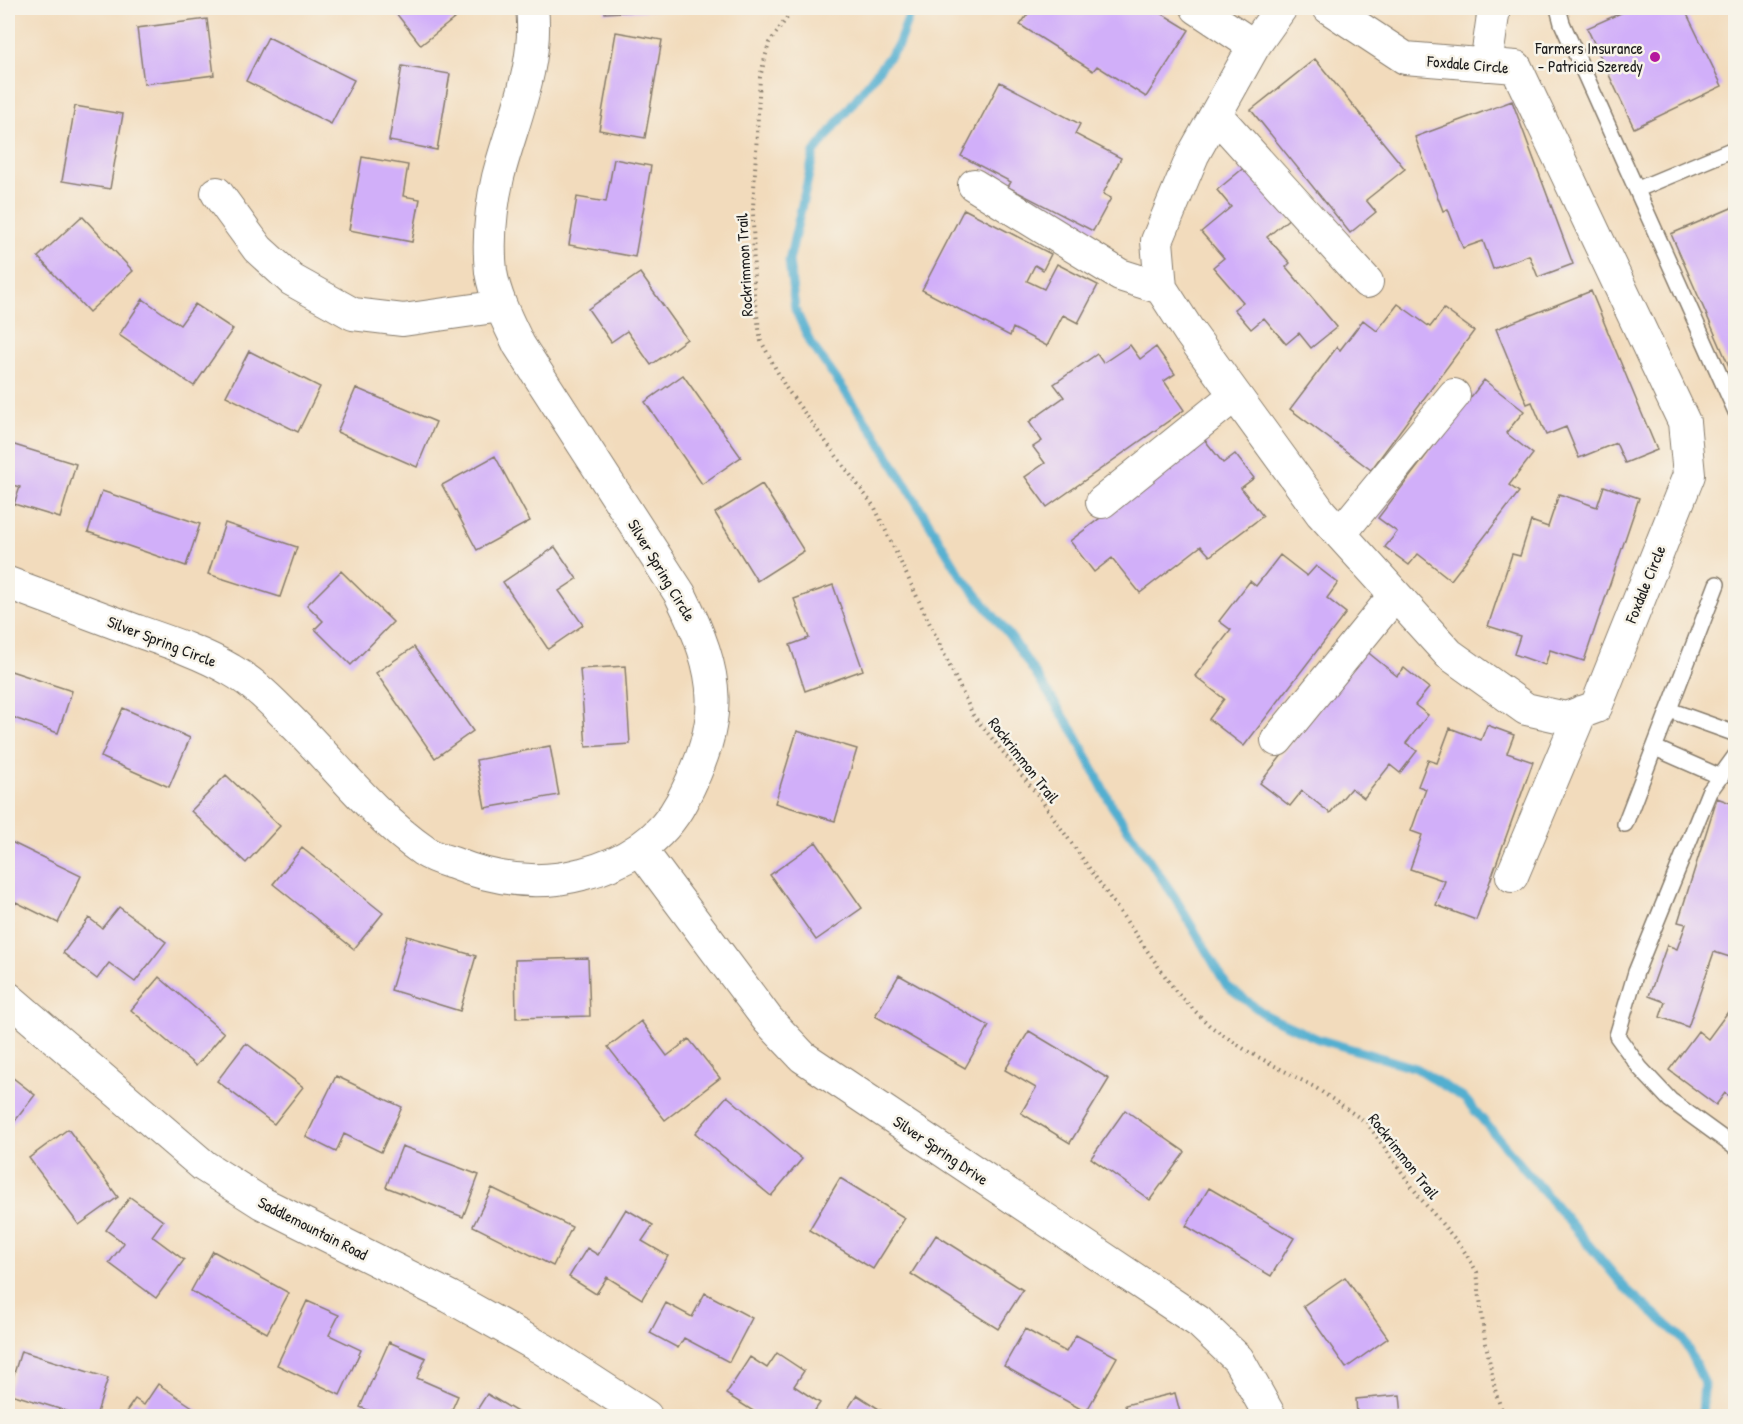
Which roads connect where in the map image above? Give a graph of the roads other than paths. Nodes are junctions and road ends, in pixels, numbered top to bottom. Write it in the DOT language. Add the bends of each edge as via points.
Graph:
graph roads {
  1 [pos="532,8"];
  2 [pos="1197,8"];
  3 [pos="1281,8"];
  4 [pos="1329,8"];
  5 [pos="1494,8"];
  6 [pos="1558,8"];
  7 [pos="1254,46"];
  8 [pos="1486,65"];
  9 [pos="1216,115"];
  10 [pos="1736,148"];
  11 [pos="974,185"];
  12 [pos="1638,189"];
  13 [pos="217,193"];
  14 [pos="1367,282"];
  15 [pos="1161,288"];
  16 [pos="501,306"];
  17 [pos="1235,395"];
  18 [pos="1454,395"];
  19 [pos="1736,412"];
  20 [pos="1102,502"];
  21 [pos="1340,534"];
  22 [pos="8,583"];
  23 [pos="1717,584"];
  24 [pos="1395,595"];
  25 [pos="1669,710"];
  26 [pos="1581,712"];
  27 [pos="1736,734"];
  28 [pos="1277,740"];
  29 [pos="1655,748"];
  30 [pos="1736,755"];
  31 [pos="1720,777"];
  32 [pos="1625,824"];
  33 [pos="641,850"];
  34 [pos="1512,876"];
  35 [pos="8,998"];
  36 [pos="1736,1148"];
  37 [pos="646,1416"];
  38 [pos="1270,1416"];
  1 -- 16 [label="street, Silver Spring Circle" via="531,54 492,212 491,274"];
  2 -- 7 [label="street"];
  3 -- 7 [label="street"];
  4 -- 8 [label="street, Foxdale Circle" via="1406,58"];
  5 -- 8 [label="street"];
  6 -- 12 [label="lane"];
  7 -- 9 [label="street"];
  8 -- 26 [label="street, Foxdale Circle" via="1516,67 1684,422 1689,474 1596,707"];
  9 -- 14 [label="street"];
  9 -- 15 [label="street" via="1193,155 1157,241"];
  10 -- 12 [label="lane"];
  11 -- 15 [label="street" via="1120,275"];
  12 -- 19 [label="lane"];
  13 -- 16 [label="street" via="258,249 292,280 353,314 403,320"];
  15 -- 17 [label="street"];
  16 -- 33 [label="street, Silver Spring Circle" via="519,345 680,594 699,632 713,678 711,730 699,769 678,809"];
  17 -- 20 [label="street"];
  17 -- 21 [label="street"];
  18 -- 21 [label="street"];
  21 -- 24 [label="street"];
  22 -- 33 [label="street, Silver Spring Circle" via="195,652 233,670 269,698 393,825 426,853 469,870 516,881 560,880 600,870"];
  23 -- 25 [label="lane"];
  24 -- 26 [label="street" via="1449,654 1526,709 1566,718"];
  24 -- 28 [label="street"];
  25 -- 27 [label="lane"];
  25 -- 29 [label="lane"];
  26 -- 34 [label="street"];
  29 -- 31 [label="lane"];
  29 -- 32 [label="lane"];
  30 -- 31 [label="lane"];
  31 -- 36 [label="lane" via="1709,792 1636,972 1617,1036 1670,1100"];
  33 -- 38 [label="street, Silver Spring Drive" via="768,1020 803,1057 1199,1322 1238,1359"];
  35 -- 37 [label="street, Saddlemountain Road" via="204,1166 262,1203 450,1297 543,1349"];
}
